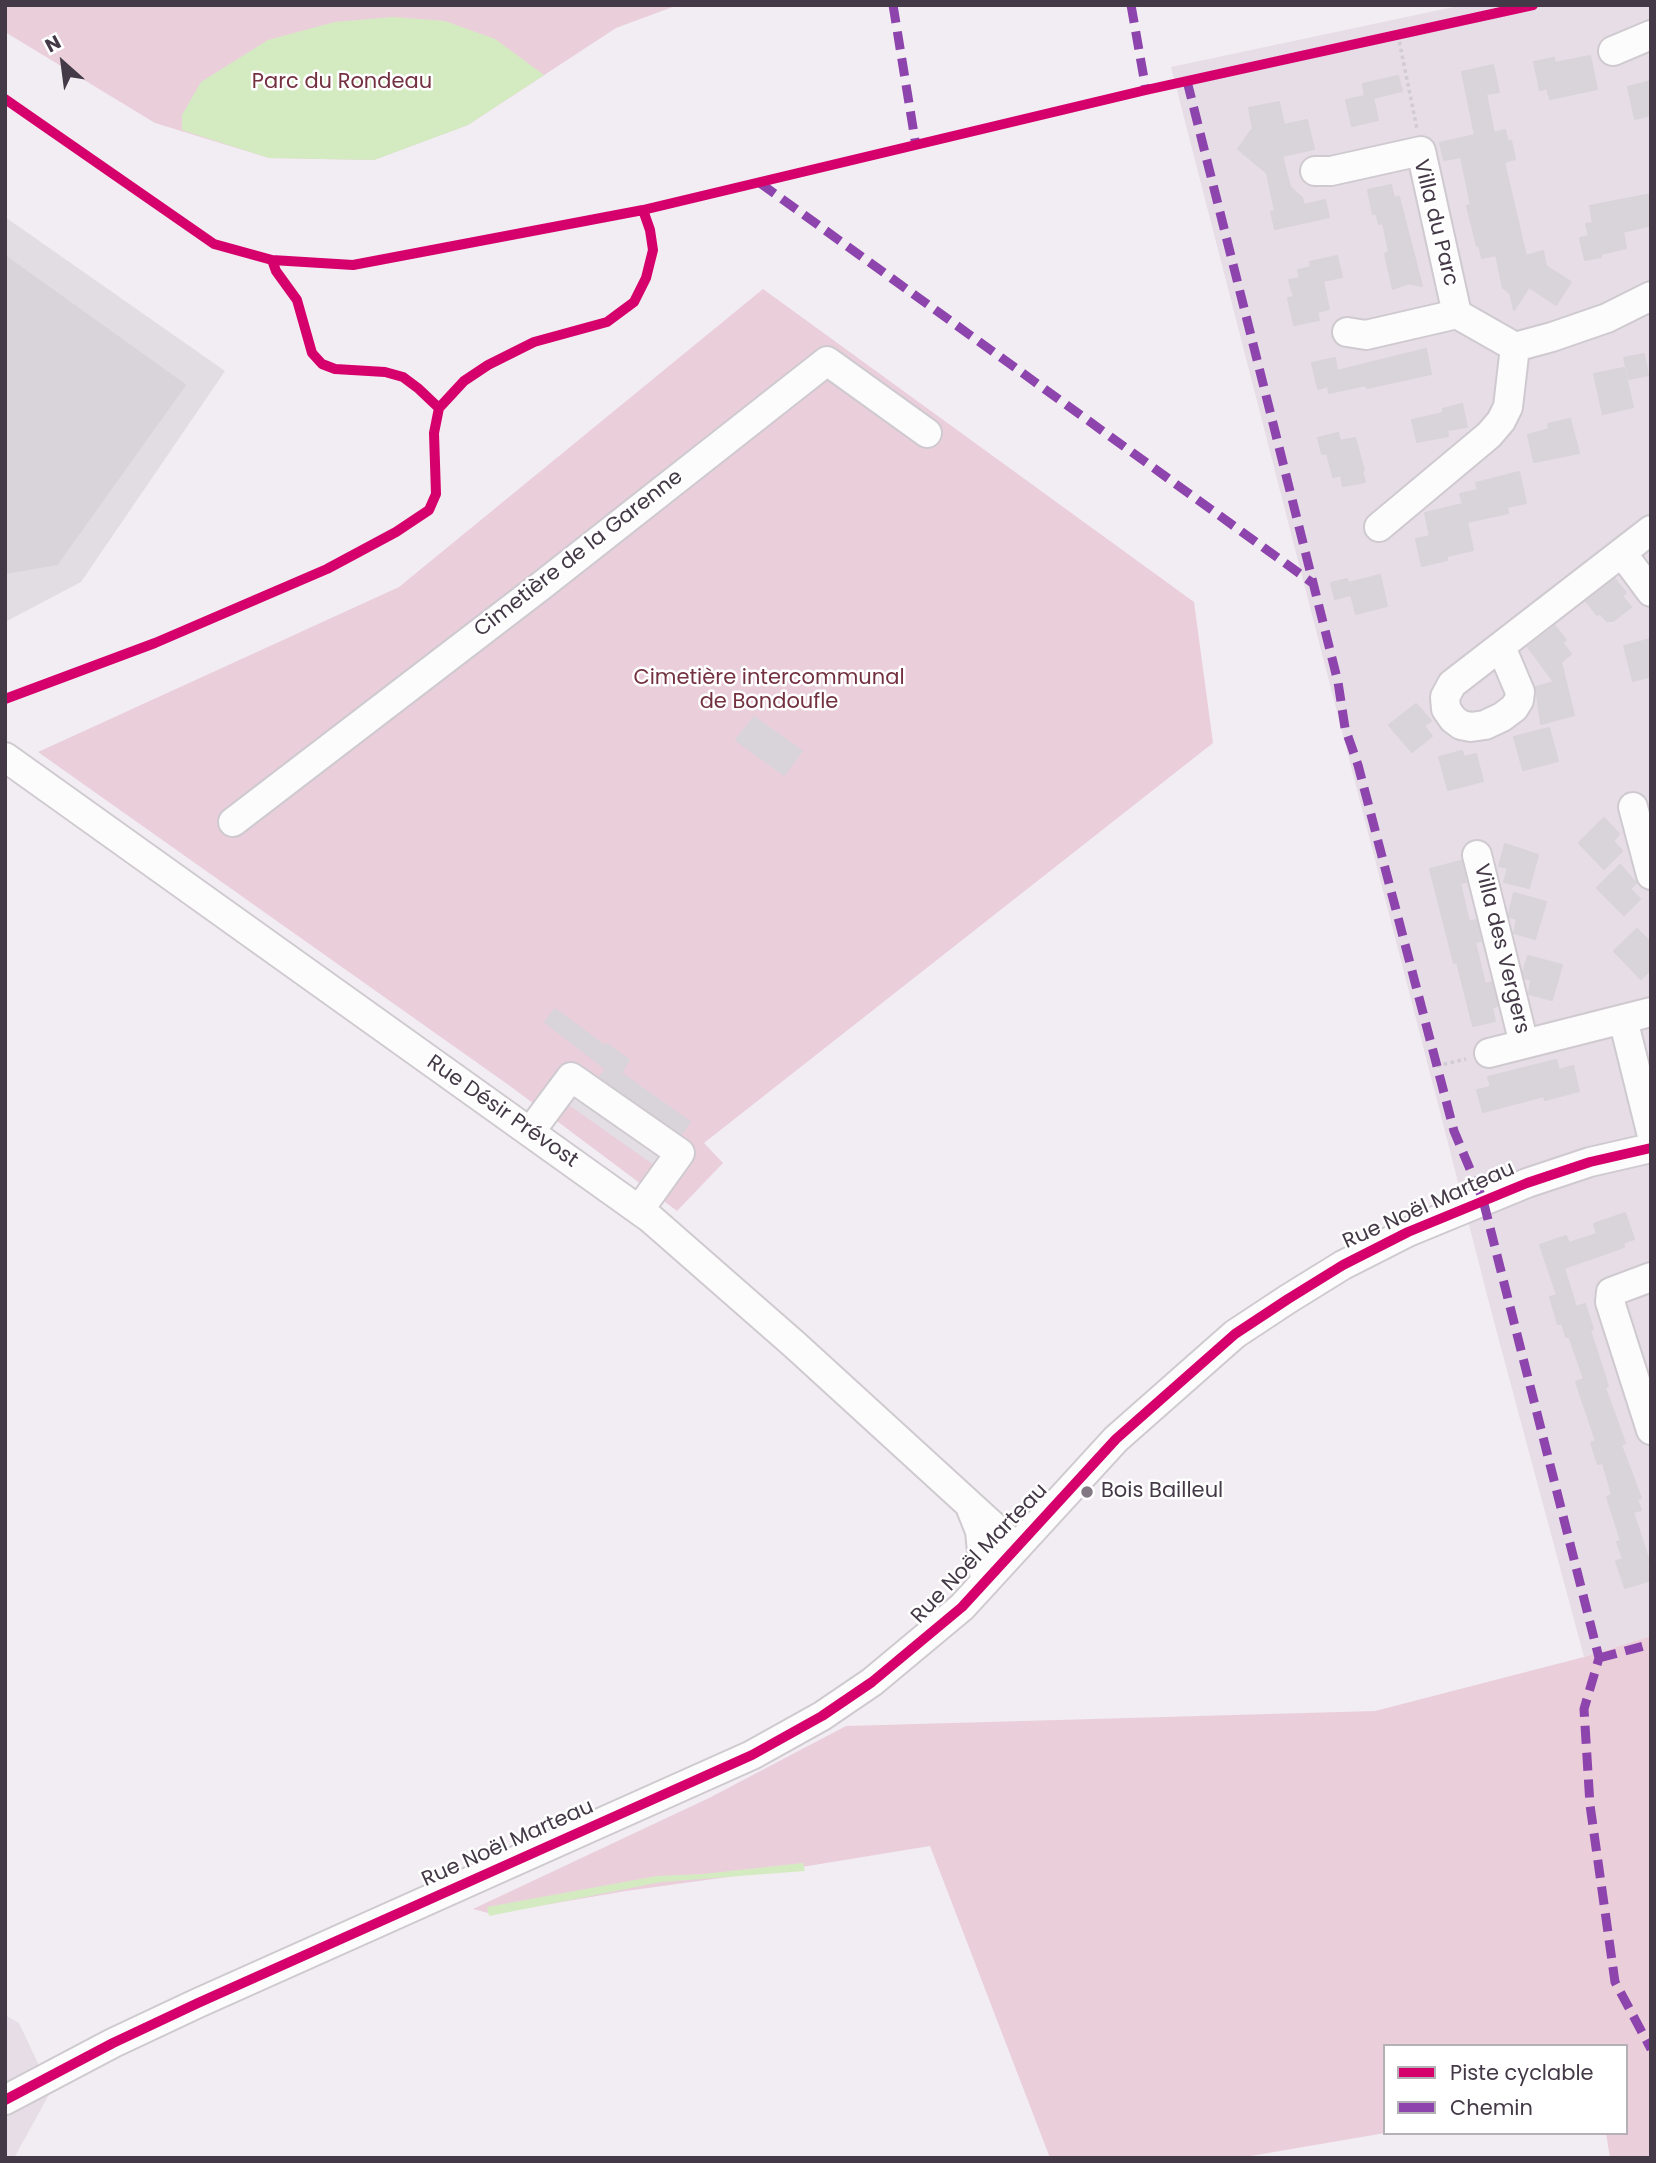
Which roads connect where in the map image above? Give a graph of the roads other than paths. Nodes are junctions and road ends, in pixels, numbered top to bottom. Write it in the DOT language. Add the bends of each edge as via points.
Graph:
graph roads {
  1 [pos="1651,36"];
  2 [pos="1613,51"];
  3 [pos="1315,171"];
  4 [pos="1651,296"];
  5 [pos="1457,314"];
  6 [pos="1347,332"];
  7 [pos="1515,347"];
  8 [pos="927,433"];
  9 [pos="1379,527"];
  10 [pos="1651,530"];
  11 [pos="1622,553"];
  12 [pos="1651,592"];
  13 [pos="1501,647"];
  14 [pos="5,757"];
  15 [pos="1633,807"];
  16 [pos="233,822"];
  17 [pos="1477,855"];
  18 [pos="1651,875"];
  19 [pos="1651,1012"];
  20 [pos="1623,1019"];
  21 [pos="1524,1044"];
  22 [pos="1489,1053"];
  23 [pos="530,1132"];
  24 [pos="1651,1132"];
  25 [pos="1651,1148"];
  26 [pos="639,1210"];
  27 [pos="1651,1278"];
  28 [pos="1651,1430"];
  29 [pos="969,1504"];
  30 [pos="1016,1547"];
  31 [pos="985,1582"];
  32 [pos="113,2043"];
  33 [pos="5,2080"];
  34 [pos="5,2100"];
  1 -- 2 [label="street"];
  3 -- 5 [label="street, Villa du Parc" via="1421,151"];
  4 -- 7 [label="street" via="1607,318"];
  5 -- 6 [label="street, Villa du Parc" via="1366,335"];
  5 -- 7 [label="street, Villa du Parc"];
  7 -- 9 [label="street" via="1508,407 1501,421"];
  8 -- 16 [label="street, Cimetière de la Garenne" via="827,361"];
  10 -- 11 [label="street"];
  11 -- 12 [label="street"];
  11 -- 13 [label="street"];
  14 -- 23 [label="street, Rue Désir Prévost"];
  15 -- 18 [label="street"];
  17 -- 21 [label="street, Villa des Vergers"];
  19 -- 20 [label="street, Villa des Vergers"];
  20 -- 21 [label="street, Villa des Vergers"];
  20 -- 24 [label="street"];
  21 -- 22 [label="street, Villa des Vergers"];
  23 -- 26 [label="street, Rue Désir Prévost"];
  23 -- 26 [label="street" via="571,1077 680,1153"];
  25 -- 30 [label="street, Rue Noël Marteau" via="1590,1162 1483,1200 1343,1265 1288,1299 1236,1334 1126,1429"];
  26 -- 29 [label="street, Rue Désir Prévost"];
  27 -- 28 [label="street" via="1602,1291 1610,1302"];
  29 -- 30 [label="street, Rue Désir Prévost"];
  29 -- 31 [label="street, Rue Désir Prévost" via="980,1531"];
  30 -- 31 [label="street, Rue Noël Marteau"];
  31 -- 32 [label="street, Rue Noël Marteau" via="872,1682 752,1755"];
  32 -- 33 [label="street, Rue Noël Marteau"];
  32 -- 34 [label="street, Rue Noël Marteau"];
}
